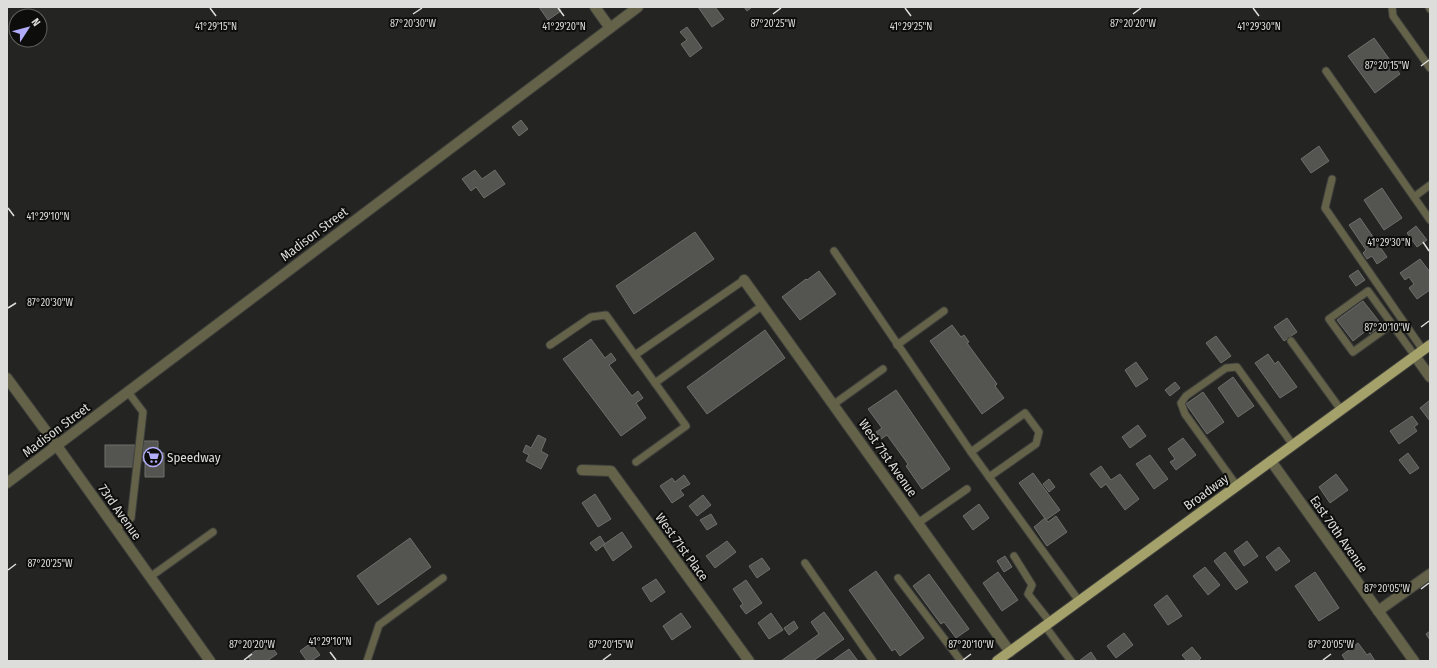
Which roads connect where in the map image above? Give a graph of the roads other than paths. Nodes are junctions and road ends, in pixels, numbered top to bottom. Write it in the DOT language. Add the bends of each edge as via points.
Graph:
graph roads {
  1 [pos="595,7"];
  2 [pos="638,7"];
  3 [pos="1392,7"];
  4 [pos="610,28"];
  5 [pos="1430,68"];
  6 [pos="1326,72"];
  7 [pos="1332,179"];
  8 [pos="1430,186"];
  9 [pos="1414,197"];
  10 [pos="1430,220"];
  11 [pos="834,251"];
  12 [pos="744,280"];
  13 [pos="763,305"];
  14 [pos="944,311"];
  15 [pos="1392,324"];
  16 [pos="1291,341"];
  17 [pos="550,345"];
  18 [pos="897,345"];
  19 [pos="1423,350"];
  20 [pos="635,355"];
  21 [pos="884,369"];
  22 [pos="1430,377"];
  23 [pos="7,378"];
  24 [pos="656,383"];
  25 [pos="128,392"];
  26 [pos="834,404"];
  27 [pos="1341,410"];
  28 [pos="1293,445"];
  29 [pos="57,446"];
  30 [pos="970,452"];
  31 [pos="1271,461"];
  32 [pos="636,462"];
  33 [pos="582,470"];
  34 [pos="989,477"];
  35 [pos="7,483"];
  36 [pos="1237,486"];
  37 [pos="967,489"];
  38 [pos="918,524"];
  39 [pos="116,529"];
  40 [pos="213,532"];
  41 [pos="1014,556"];
  42 [pos="805,563"];
  43 [pos="1430,574"];
  44 [pos="150,577"];
  45 [pos="443,578"];
  46 [pos="898,578"];
  47 [pos="1079,601"];
  48 [pos="1378,611"];
  49 [pos="1048,624"];
  50 [pos="1010,652"];
  51 [pos="210,661"];
  52 [pos="367,661"];
  53 [pos="749,661"];
  54 [pos="873,661"];
  55 [pos="962,661"];
  56 [pos="997,661"];
  57 [pos="1071,661"];
  58 [pos="1414,661"];
  1 -- 4 [label="street"];
  2 -- 4 [label="street, Madison Street"];
  3 -- 5 [label="lane" via="1393,16"];
  4 -- 25 [label="street, Madison Street"];
  6 -- 9 [label="lane"];
  7 -- 19 [label="lane" via="1325,208"];
  8 -- 9 [label="lane"];
  9 -- 10 [label="lane"];
  11 -- 18 [label="lane"];
  12 -- 13 [label="street, West 71st Avenue"];
  12 -- 20 [label="lane"];
  13 -- 24 [label="lane"];
  13 -- 26 [label="street, West 71st Avenue"];
  14 -- 18 [label="lane"];
  15 -- 15 [label="lane" via="1368,290 1329,319 1353,352"];
  15 -- 19 [label="lane"];
  16 -- 27 [label="lane"];
  17 -- 20 [label="lane" via="591,317 606,315"];
  18 -- 30 [label="lane"];
  19 -- 22 [label="street"];
  19 -- 27 [label="main road, Broadway"];
  20 -- 24 [label="lane"];
  21 -- 26 [label="lane"];
  23 -- 29 [label="street, 73rd Avenue"];
  24 -- 32 [label="lane" via="686,426"];
  25 -- 29 [label="street, Madison Street"];
  25 -- 39 [label="lane" via="143,412 131,518"];
  26 -- 38 [label="street, West 71st Avenue"];
  27 -- 28 [label="main road, Broadway"];
  28 -- 31 [label="main road, Broadway"];
  28 -- 36 [label="lane" via="1237,367 1226,368 1186,396 1181,403 1185,414"];
  29 -- 35 [label="street, Madison Street"];
  29 -- 39 [label="street, 73rd Avenue"];
  30 -- 34 [label="lane"];
  30 -- 34 [label="lane" via="1025,413 1039,432 1036,444"];
  31 -- 36 [label="main road, Broadway"];
  31 -- 48 [label="street, East 70th Avenue"];
  33 -- 53 [label="street, West 71st Place" via="611,471"];
  34 -- 47 [label="lane"];
  36 -- 47 [label="main road, Broadway"];
  37 -- 38 [label="lane"];
  38 -- 50 [label="street, West 71st Avenue"];
  39 -- 44 [label="street, 73rd Avenue"];
  40 -- 44 [label="lane"];
  41 -- 49 [label="lane" via="1032,586 1028,594"];
  42 -- 54 [label="lane"];
  43 -- 48 [label="street"];
  44 -- 51 [label="street, 73rd Avenue"];
  45 -- 52 [label="lane" via="379,625"];
  46 -- 55 [label="lane"];
  47 -- 49 [label="main road, Broadway"];
  48 -- 58 [label="street, East 70th Avenue"];
  49 -- 50 [label="main road, Broadway"];
  49 -- 57 [label="lane"];
  50 -- 56 [label="main road, Broadway"];
}
